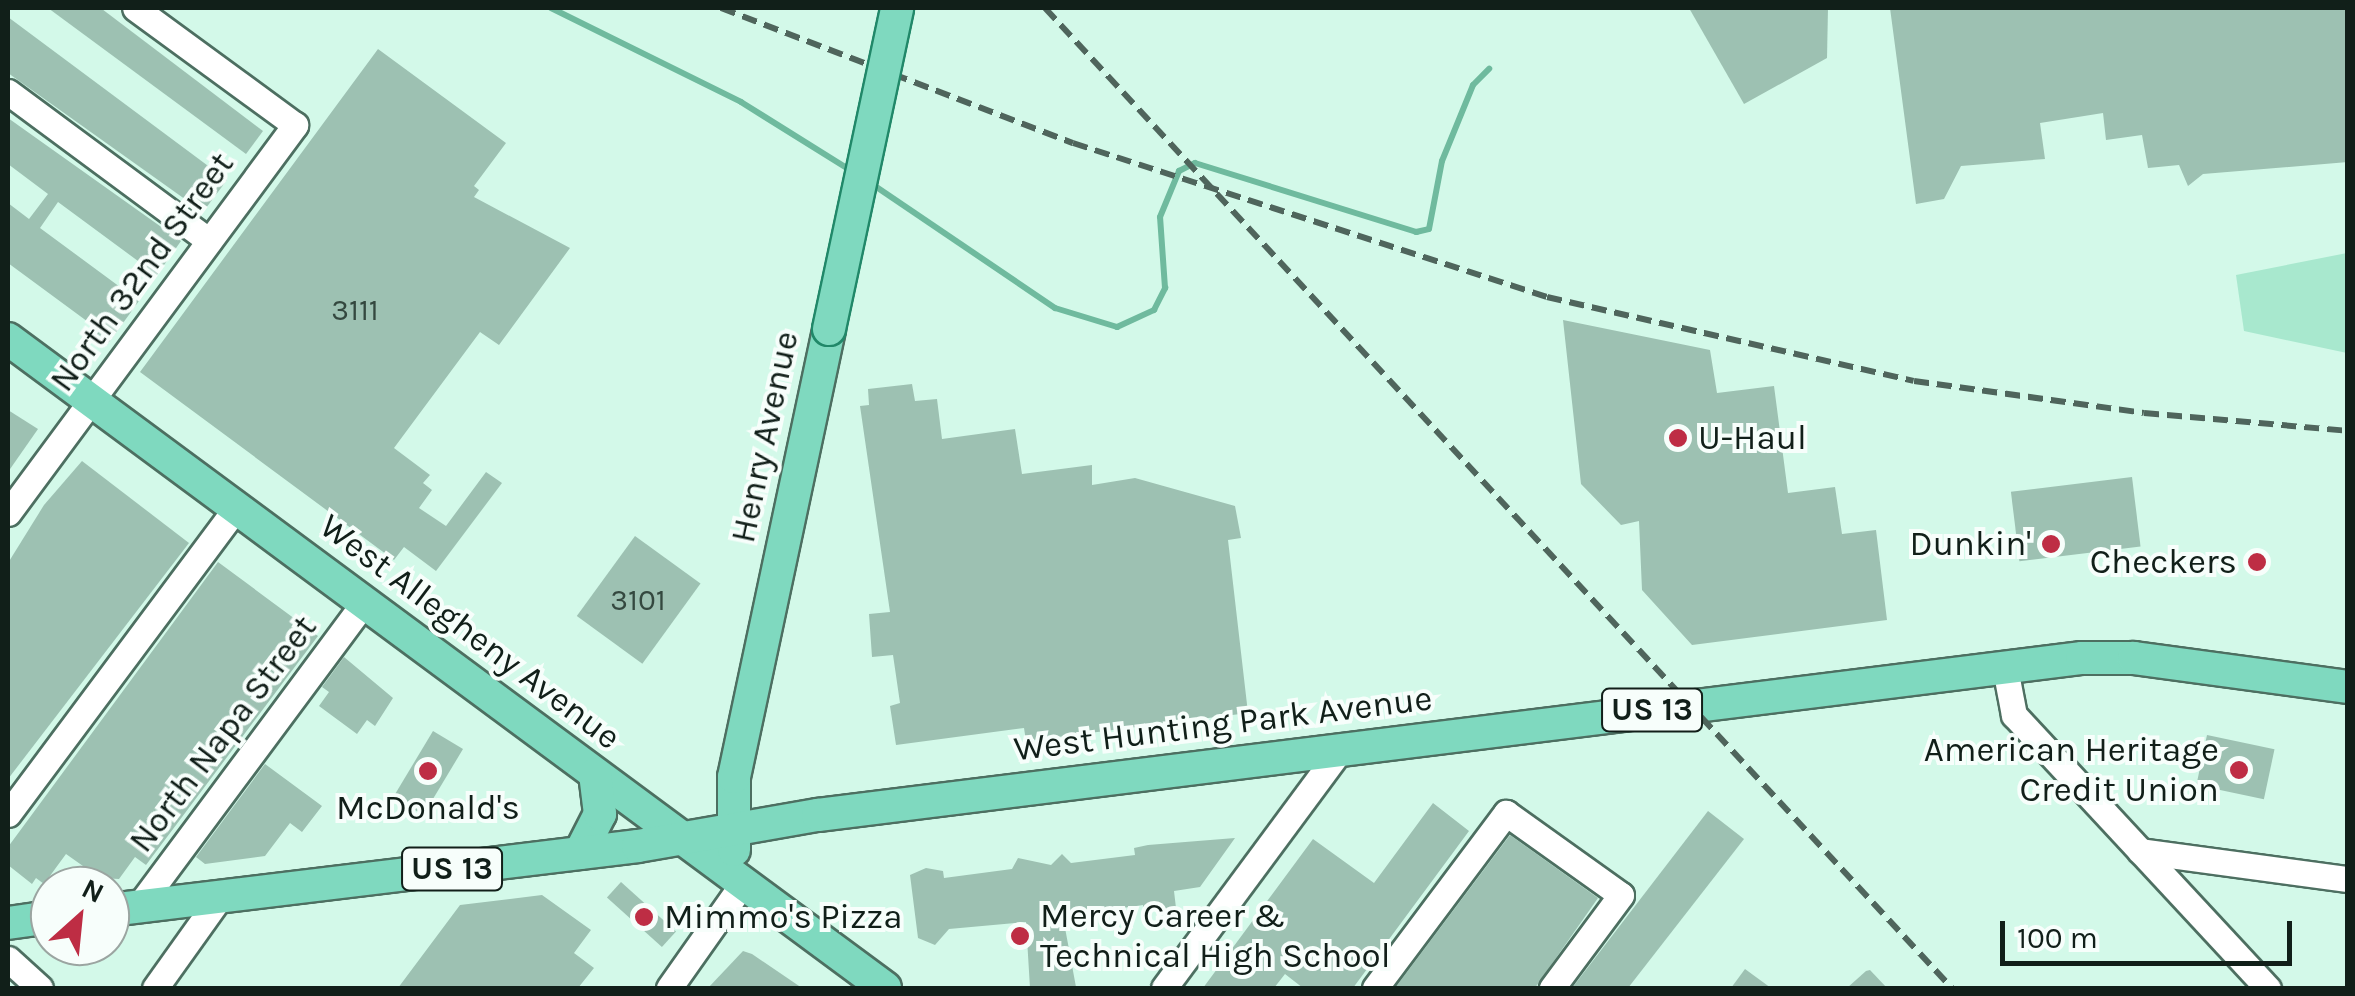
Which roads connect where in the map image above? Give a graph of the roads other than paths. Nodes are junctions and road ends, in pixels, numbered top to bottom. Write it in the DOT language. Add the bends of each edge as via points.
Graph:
graph roads {
  1 [pos="135,8"];
  2 [pos="896,8"];
  3 [pos="8,92"];
  4 [pos="209,241"];
  5 [pos="8,339"];
  6 [pos="92,401"];
  7 [pos="236,508"];
  8 [pos="8,513"];
  9 [pos="364,603"];
  10 [pos="2006,668"];
  11 [pos="2348,687"];
  12 [pos="1342,749"];
  13 [pos="595,774"];
  14 [pos="8,814"];
  15 [pos="730,830"];
  16 [pos="684,838"];
  17 [pos="2140,850"];
  18 [pos="580,853"];
  19 [pos="2348,879"];
  20 [pos="742,883"];
  21 [pos="220,897"];
  22 [pos="130,900"];
  23 [pos="130,907"];
  24 [pos="8,959"];
  25 [pos="40,988"];
  26 [pos="155,988"];
  27 [pos="669,988"];
  28 [pos="885,988"];
  29 [pos="1164,988"];
  30 [pos="1375,988"];
  31 [pos="1552,988"];
  32 [pos="2268,988"];
  1 -- 4 [label="street, North 32nd Street" via="292,123"];
  2 -- 15 [label="main road, Henry Avenue, bridge" via="734,777"];
  3 -- 4 [label="street"];
  4 -- 6 [label="street, North 32nd Street"];
  5 -- 6 [label="main road, West Allegheny Avenue"];
  6 -- 7 [label="main road, West Allegheny Avenue"];
  6 -- 8 [label="street, North 32nd Street"];
  7 -- 9 [label="main road, West Allegheny Avenue"];
  7 -- 14 [label="street"];
  9 -- 13 [label="main road, West Allegheny Avenue"];
  9 -- 22 [label="street, North Napa Street"];
  10 -- 11 [label="main road, West Hunting Park Avenue / US 13" via="2134,658"];
  10 -- 12 [label="main road, West Hunting Park Avenue / US 13"];
  10 -- 17 [label="street" via="2014,715"];
  12 -- 15 [label="main road, West Hunting Park Avenue / US 13"];
  12 -- 29 [label="street"];
  13 -- 16 [label="main road, West Allegheny Avenue"];
  13 -- 18 [label="main road" via="600,814"];
  15 -- 16 [label="main road, West Hunting Park Avenue / US 13"];
  15 -- 20 [label="main road, Henry Avenue"];
  16 -- 18 [label="main road, West Hunting Park Avenue / US 13"];
  16 -- 20 [label="main road, West Allegheny Avenue"];
  17 -- 19 [label="street"];
  17 -- 32 [label="street"];
  18 -- 21 [label="main road, West Hunting Park Avenue / US 13"];
  20 -- 27 [label="street"];
  20 -- 28 [label="main road, West Allegheny Avenue"];
  21 -- 23 [label="main road, West Hunting Park Avenue / US 13"];
  21 -- 26 [label="street"];
  24 -- 25 [label="street"];
  30 -- 31 [label="street" via="1506,813 1621,895"];
}
